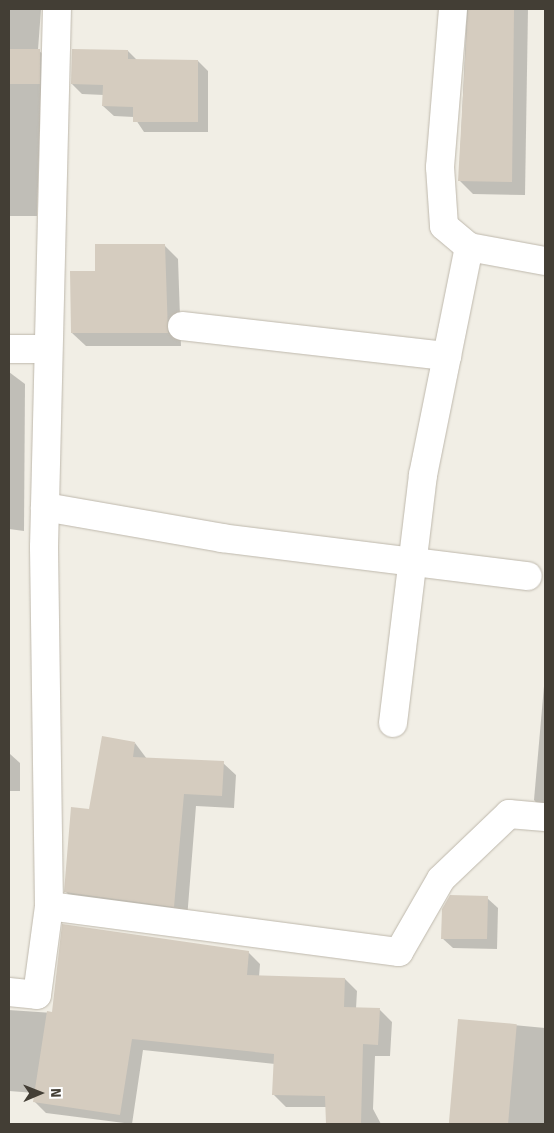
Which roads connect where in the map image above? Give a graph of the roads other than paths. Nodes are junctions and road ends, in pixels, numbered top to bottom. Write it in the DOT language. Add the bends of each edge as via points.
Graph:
graph roads {
  1 [pos="57,9"];
  2 [pos="452,9"];
  3 [pos="469,247"];
  4 [pos="545,261"];
  5 [pos="182,326"];
  6 [pos="9,349"];
  7 [pos="48,350"];
  8 [pos="447,356"];
  9 [pos="44,507"];
  10 [pos="412,563"];
  11 [pos="528,576"];
  12 [pos="393,723"];
  13 [pos="545,817"];
  14 [pos="49,906"];
  15 [pos="9,992"];
  1 -- 7 [label="street"];
  2 -- 3 [label="street" via="440,167 444,226"];
  3 -- 4 [label="street"];
  3 -- 8 [label="street"];
  5 -- 8 [label="street"];
  6 -- 7 [label="street"];
  7 -- 9 [label="street"];
  8 -- 10 [label="street" via="423,475"];
  9 -- 10 [label="street" via="222,538"];
  9 -- 14 [label="street"];
  10 -- 11 [label="street"];
  10 -- 12 [label="street"];
  13 -- 14 [label="street" via="509,814 502,820 441,879 400,952"];
  14 -- 15 [label="street" via="37,995"];
}
